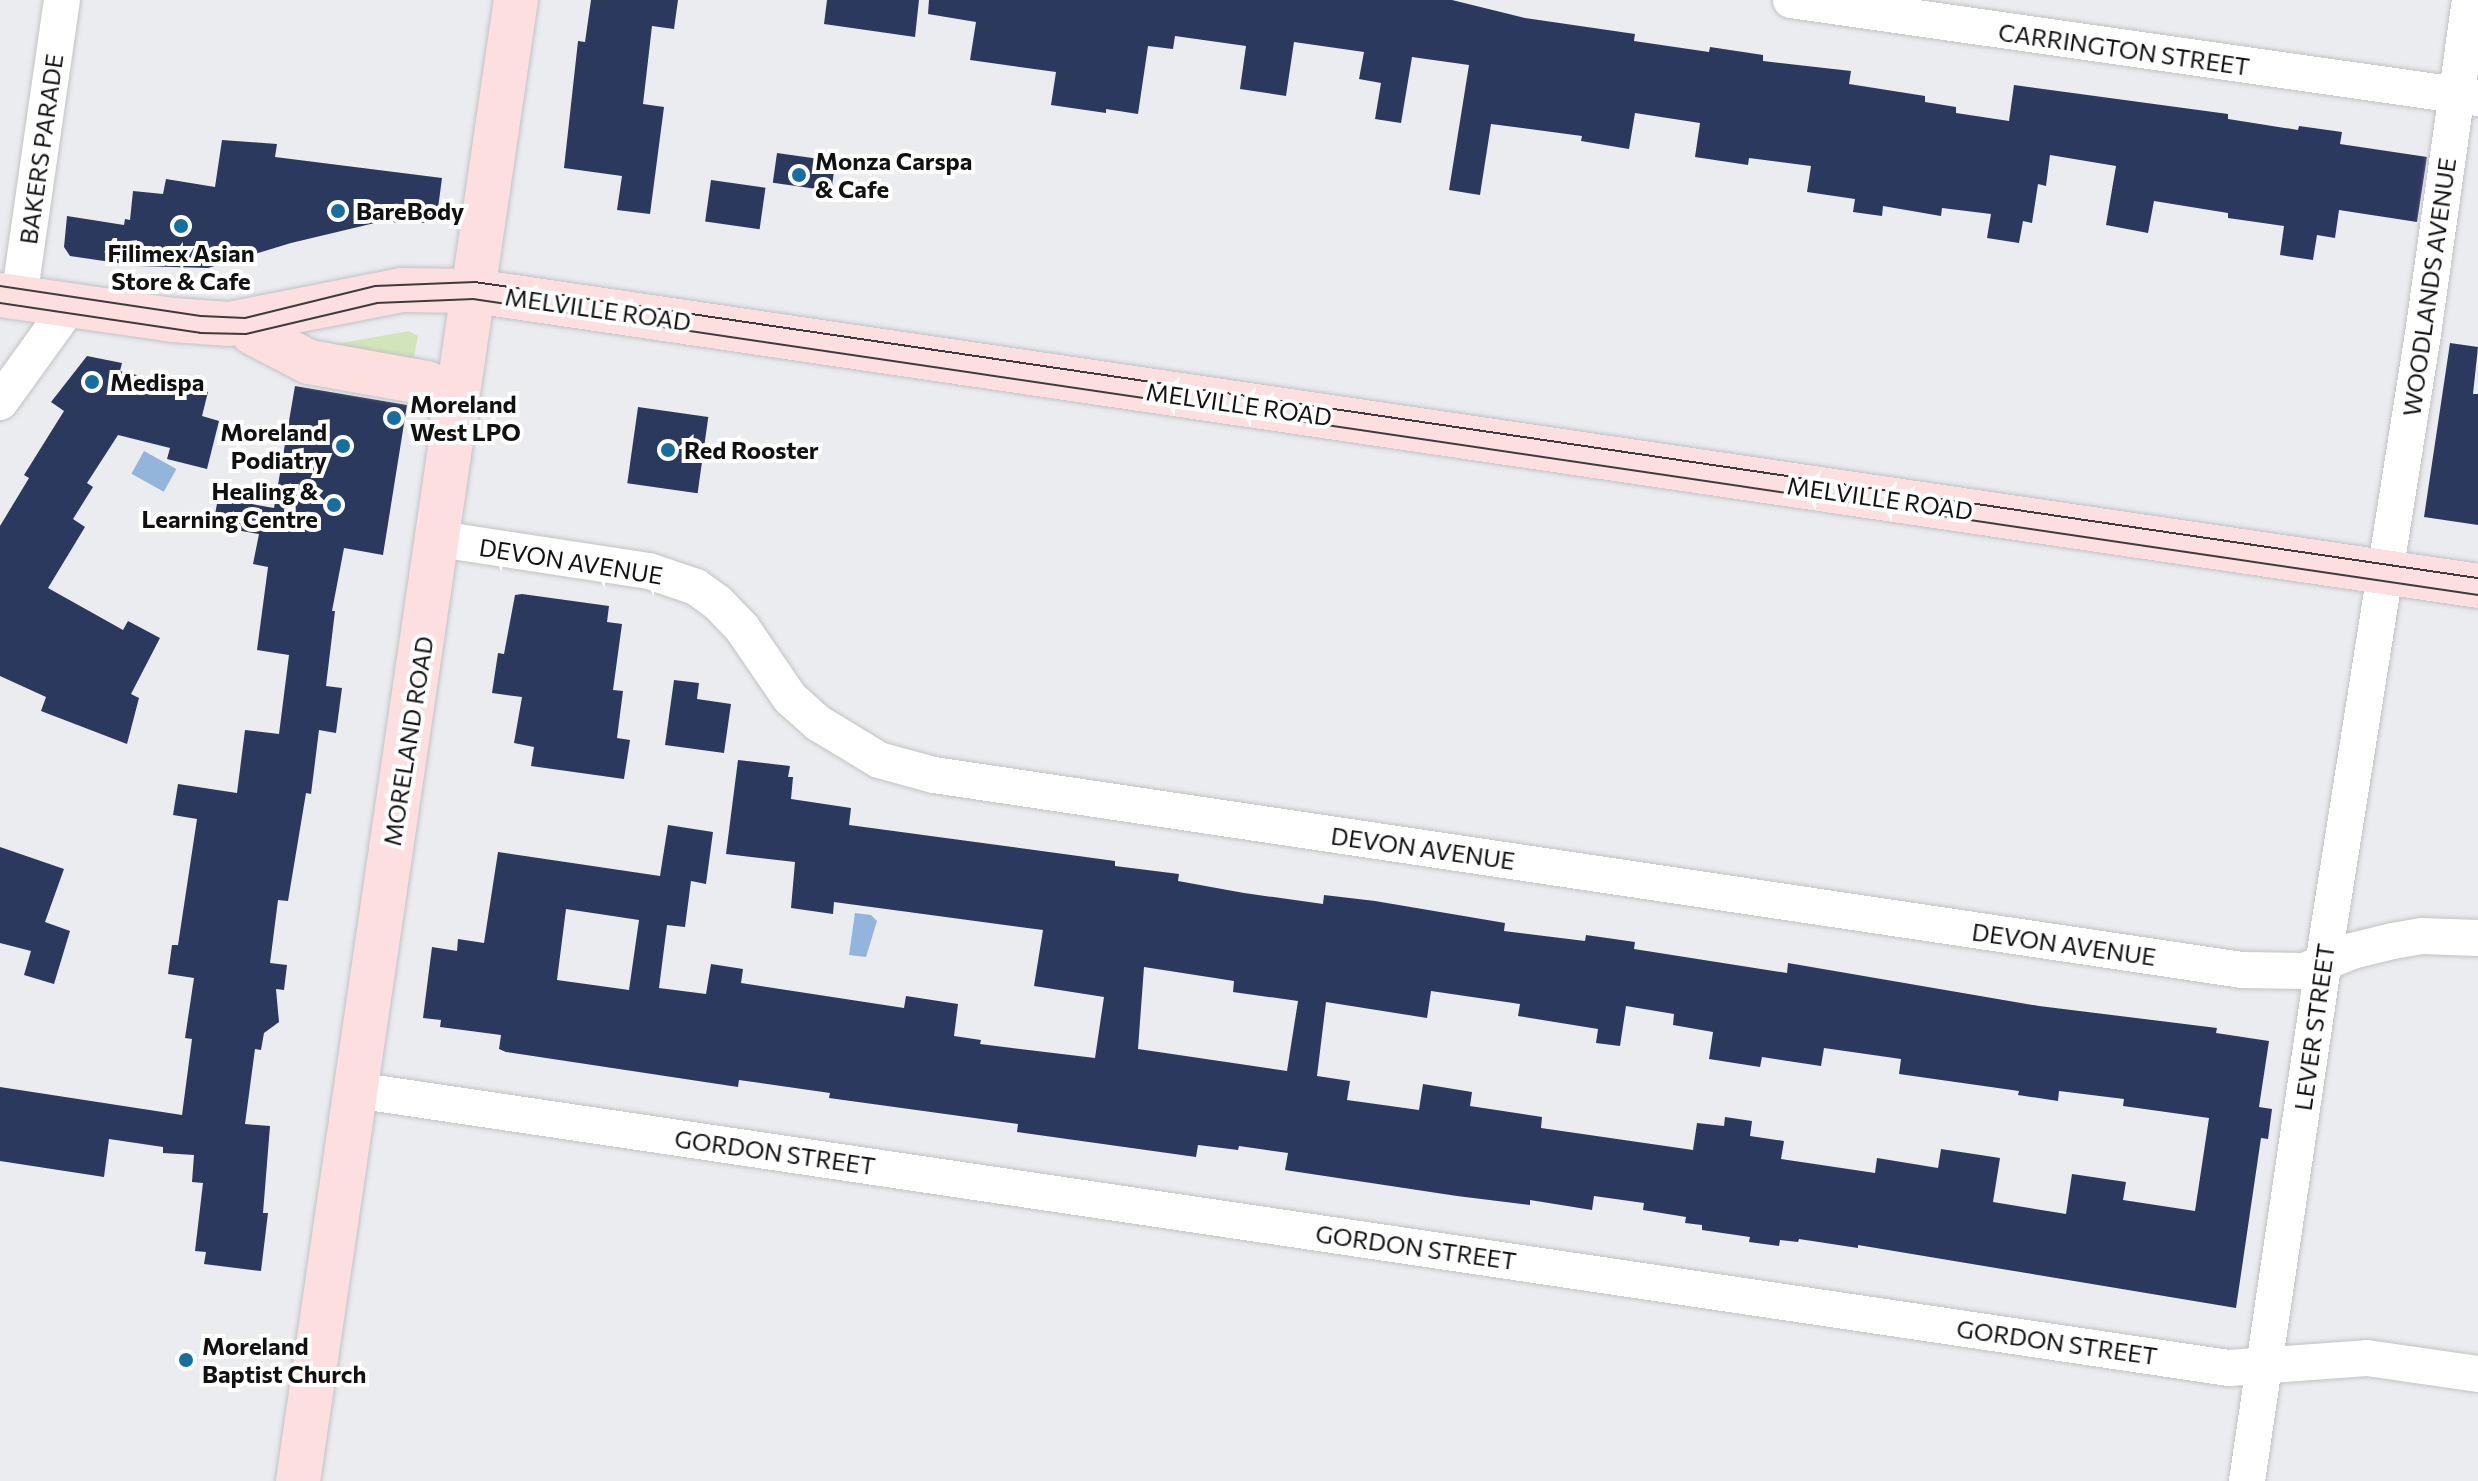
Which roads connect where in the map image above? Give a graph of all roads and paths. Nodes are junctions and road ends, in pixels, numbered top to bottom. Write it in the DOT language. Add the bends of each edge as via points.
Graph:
graph roads {
  1 [pos="62,0"];
  2 [pos="516,0"];
  3 [pos="1791,0"];
  4 [pos="2470,0"];
  5 [pos="2467,98"];
  6 [pos="474,291"];
  7 [pos="10,296"];
  8 [pos="70,305"];
  9 [pos="248,323"];
  10 [pos="0,402"];
  11 [pos="456,418"];
  12 [pos="439,539"];
  13 [pos="2385,573"];
  14 [pos="2478,586"];
  15 [pos="2478,938"];
  16 [pos="2324,962"];
  17 [pos="355,1090"];
  18 [pos="2263,1365"];
  19 [pos="2478,1374"];
  20 [pos="298,1481"];
  21 [pos="2247,1481"];
  1 -- 7 [label="street, BAKERS PARADE"];
  2 -- 6 [label="main road, MORELAND ROAD"];
  3 -- 5 [label="street, CARRINGTON STREET"];
  4 -- 5 [label="street, WOODLANDS AVENUE"];
  5 -- 13 [label="street, WOODLANDS AVENUE"];
  6 -- 9 [label="main road, MELVILLE ROAD" via="403,290"];
  6 -- 11 [label="main road, MORELAND ROAD"];
  6 -- 13 [label="main road, MELVILLE ROAD"];
  7 -- 8 [label="main road, MELVILLE ROAD"];
  8 -- 9 [label="main road, MELVILLE ROAD" via="206,323"];
  8 -- 10 [label="street"];
  9 -- 11 [label="main road" via="253,333 309,362 427,383 439,391"];
  11 -- 12 [label="main road, MORELAND ROAD"];
  12 -- 16 [label="street, DEVON AVENUE" via="649,571 696,587 742,628 790,698 818,723 879,760 934,775 2242,970 2304,971"];
  12 -- 17 [label="main road, MORELAND ROAD"];
  13 -- 14 [label="main road, MELVILLE ROAD"];
  13 -- 16 [label="street, LEVER STREET"];
  15 -- 16 [label="street, DEVON AVENUE" via="2422,936"];
  16 -- 18 [label="street, LEVER STREET"];
  17 -- 18 [label="street, GORDON STREET" via="2229,1368"];
  17 -- 20 [label="main road, MORELAND ROAD"];
  18 -- 19 [label="street, GORDON STREET" via="2367,1358"];
  18 -- 21 [label="street, LEVER STREET"];
}
